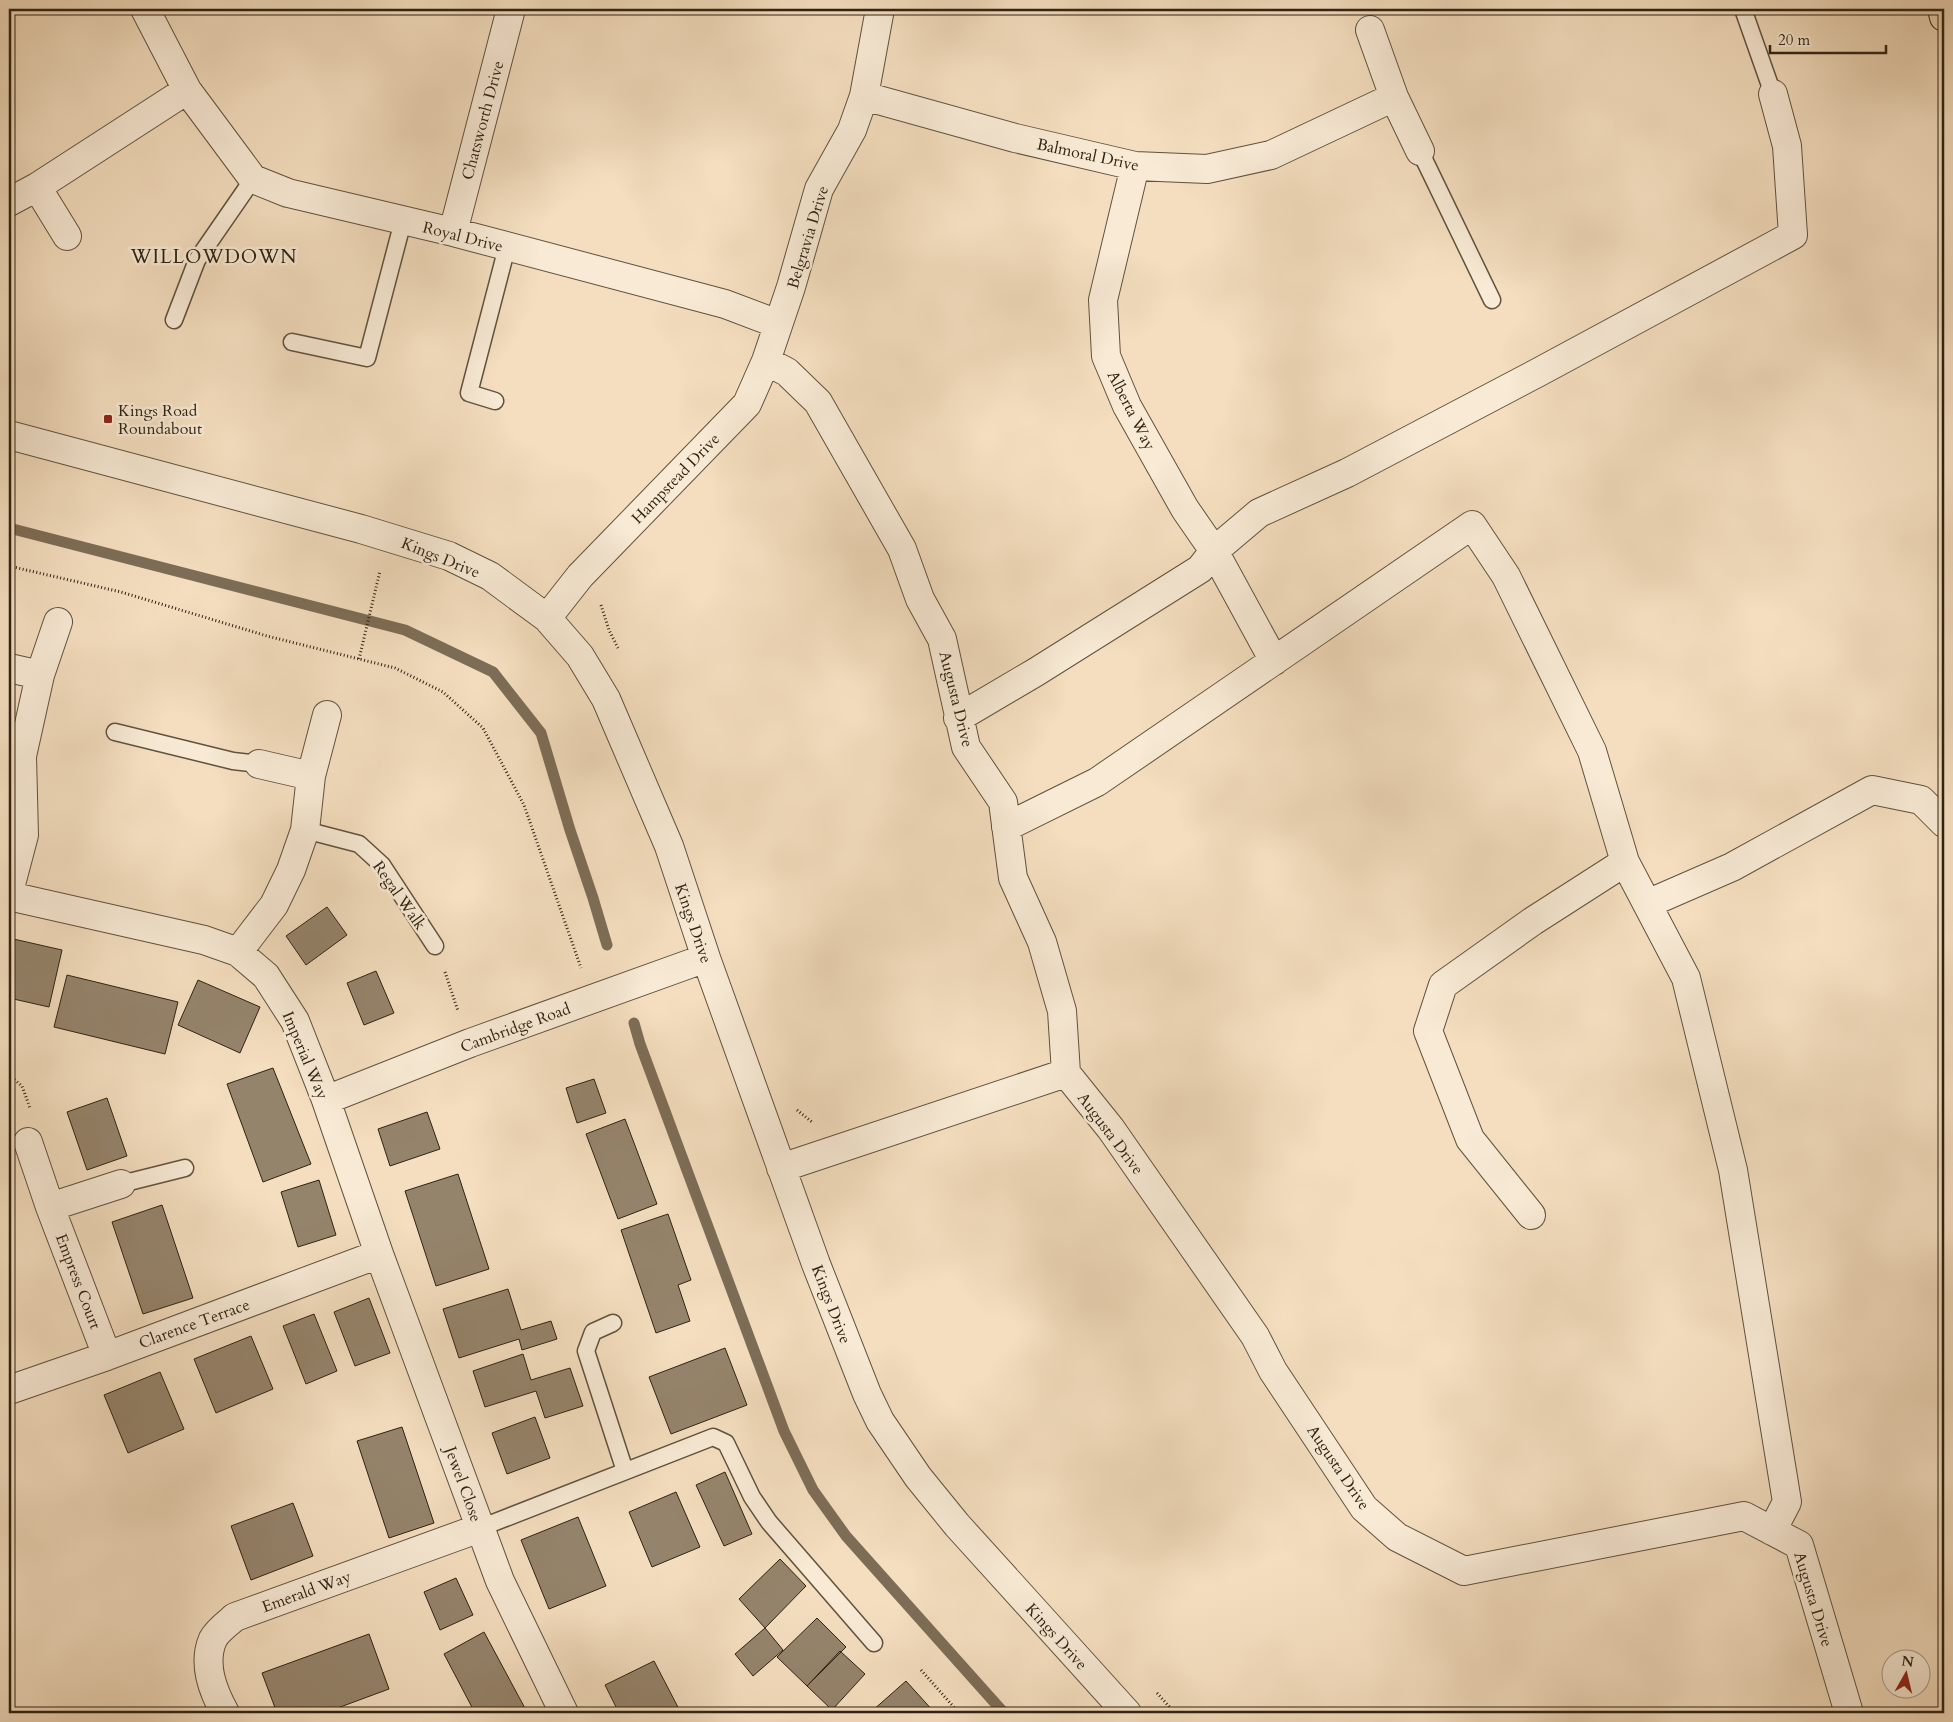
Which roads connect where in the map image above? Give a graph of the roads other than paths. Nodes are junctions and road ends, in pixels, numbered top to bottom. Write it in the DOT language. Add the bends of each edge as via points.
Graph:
graph roads {
  1 [pos="145,9"];
  2 [pos="512,9"];
  3 [pos="880,9"];
  4 [pos="1743,9"];
  5 [pos="1942,9"];
  6 [pos="1944,17"];
  7 [pos="1370,30"];
  8 [pos="187,90"];
  9 [pos="1773,94"];
  10 [pos="864,96"];
  11 [pos="1394,97"];
  12 [pos="1420,151"];
  13 [pos="1135,166"];
  14 [pos="253,179"];
  15 [pos="37,187"];
  16 [pos="9,202"];
  17 [pos="404,221"];
  18 [pos="452,232"];
  19 [pos="68,236"];
  20 [pos="507,247"];
  21 [pos="1492,300"];
  22 [pos="174,320"];
  23 [pos="778,324"];
  24 [pos="292,342"];
  25 [pos="766,361"];
  26 [pos="496,401"];
  27 [pos="9,435"];
  28 [pos="1214,551"];
  29 [pos="547,618"];
  30 [pos="58,622"];
  31 [pos="1274,661"];
  32 [pos="9,668"];
  33 [pos="40,675"];
  34 [pos="328,715"];
  35 [pos="958,718"];
  36 [pos="115,732"];
  37 [pos="259,764"];
  38 [pos="311,776"];
  39 [pos="1944,823"];
  40 [pos="1006,827"];
  41 [pos="305,830"];
  42 [pos="1625,862"];
  43 [pos="9,892"];
  44 [pos="9,896"];
  45 [pos="1648,904"];
  46 [pos="435,946"];
  47 [pos="238,952"];
  48 [pos="706,958"];
  49 [pos="1066,1073"];
  50 [pos="326,1100"];
  51 [pos="28,1142"];
  52 [pos="184,1168"];
  53 [pos="781,1168"];
  54 [pos="120,1184"];
  55 [pos="50,1207"];
  56 [pos="1531,1215"];
  57 [pos="379,1254"];
  58 [pos="613,1323"];
  59 [pos="107,1356"];
  60 [pos="9,1390"];
  61 [pos="625,1471"];
  62 [pos="480,1528"];
  63 [pos="1772,1531"];
  64 [pos="874,1643"];
  65 [pos="559,1712"];
  66 [pos="225,1713"];
  67 [pos="1127,1713"];
  68 [pos="1848,1713"];
  1 -- 8 [label="street"];
  2 -- 18 [label="street, Chatsworth Drive"];
  3 -- 10 [label="street, Belgravia Drive"];
  4 -- 9 [label="lane"];
  5 -- 6 [label="highway"];
  7 -- 11 [label="street"];
  8 -- 14 [label="street"];
  8 -- 15 [label="street"];
  9 -- 28 [label="street" via="1788,146 1793,235 1347,473 1259,513"];
  10 -- 13 [label="street, Balmoral Drive" via="1015,138"];
  10 -- 23 [label="street, Belgravia Drive" via="852,130 819,189"];
  11 -- 12 [label="street"];
  11 -- 13 [label="street, Balmoral Drive" via="1271,155 1207,169"];
  12 -- 21 [label="lane"];
  13 -- 28 [label="street, Alberta Way" via="1103,300 1106,356 1127,406 1185,509"];
  14 -- 17 [label="street, Royal Drive" via="288,193"];
  14 -- 22 [label="lane" via="196,260"];
  15 -- 16 [label="street"];
  15 -- 19 [label="street"];
  17 -- 18 [label="street, Royal Drive"];
  17 -- 24 [label="lane" via="367,358"];
  18 -- 20 [label="street, Royal Drive"];
  20 -- 23 [label="street, Royal Drive" via="725,304"];
  20 -- 26 [label="lane" via="469,393"];
  23 -- 25 [label="street, Hampstead Drive"];
  25 -- 29 [label="street, Hampstead Drive" via="747,404 580,576"];
  25 -- 35 [label="street, Augusta Drive" via="787,372 818,402 902,549 920,599 942,639"];
  27 -- 29 [label="street, Kings Drive" via="352,526 449,556 490,576"];
  28 -- 31 [label="street, Alberta Way"];
  28 -- 35 [label="street" via="1200,569"];
  29 -- 48 [label="street, Kings Drive" via="580,656 606,699 669,846"];
  30 -- 33 [label="street"];
  31 -- 40 [label="street" via="1097,782"];
  31 -- 42 [label="street" via="1472,526 1506,576 1592,751"];
  32 -- 33 [label="street"];
  33 -- 43 [label="street" via="22,756 24,835"];
  34 -- 38 [label="street"];
  35 -- 40 [label="street, Augusta Drive" via="966,747 1003,802"];
  36 -- 37 [label="lane" via="233,761"];
  37 -- 38 [label="street"];
  38 -- 41 [label="street"];
  39 -- 45 [label="street" via="1921,800 1872,790 1732,867"];
  40 -- 49 [label="street, Augusta Drive" via="1013,878 1042,942 1062,1011"];
  41 -- 46 [label="lane, Regal Walk" via="359,844 382,866"];
  41 -- 47 [label="street" via="274,905"];
  42 -- 45 [label="street"];
  42 -- 56 [label="street" via="1533,921 1443,985 1428,1031 1470,1139"];
  44 -- 47 [label="street, Imperial Way" via="204,940"];
  45 -- 63 [label="street" via="1686,978 1734,1170 1787,1502"];
  47 -- 50 [label="street, Imperial Way" via="266,976 295,1022"];
  48 -- 50 [label="street, Cambridge Road"];
  48 -- 53 [label="street, Kings Drive"];
  49 -- 53 [label="street"];
  49 -- 63 [label="street, Augusta Drive" via="1111,1129 1255,1336 1273,1371 1364,1508 1398,1537 1464,1571 1744,1516"];
  50 -- 57 [label="street, Imperial Way"];
  51 -- 55 [label="street, Empress Court"];
  52 -- 54 [label="lane"];
  53 -- 67 [label="street, Kings Drive" via="880,1422 918,1478 957,1525"];
  54 -- 55 [label="street"];
  55 -- 59 [label="street, Empress Court"];
  57 -- 59 [label="street, Clarence Terrace"];
  57 -- 62 [label="street, Jewel Close"];
  58 -- 61 [label="lane" via="594,1332 586,1351"];
  59 -- 60 [label="street, Clarence Terrace"];
  61 -- 62 [label="lane"];
  61 -- 64 [label="lane" via="713,1437 726,1443 752,1497 769,1522"];
  62 -- 65 [label="street, Jewel Close"];
  62 -- 66 [label="street, Emerald Way" via="235,1617 213,1638 207,1665"];
  63 -- 68 [label="street, Augusta Drive" via="1798,1545"];
}
